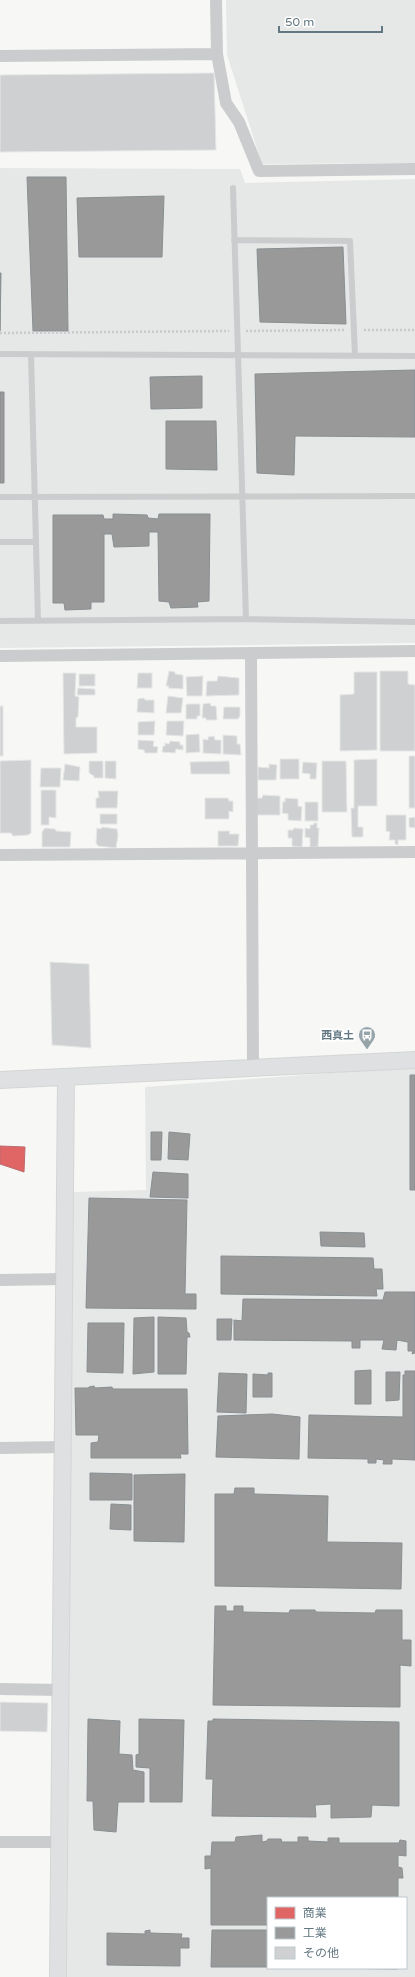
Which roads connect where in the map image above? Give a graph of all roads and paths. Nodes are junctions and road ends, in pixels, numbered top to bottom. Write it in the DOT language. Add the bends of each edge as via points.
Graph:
graph roads {
  1 [pos="216,0"];
  2 [pos="217,54"];
  3 [pos="0,56"];
  4 [pos="415,169"];
  5 [pos="232,188"];
  6 [pos="234,240"];
  7 [pos="351,330"];
  8 [pos="359,330"];
  9 [pos="415,330"];
  10 [pos="231,331"];
  11 [pos="239,331"];
  12 [pos="0,333"];
  13 [pos="0,354"];
  14 [pos="31,354"];
  15 [pos="238,355"];
  16 [pos="355,355"];
  17 [pos="415,356"];
  18 [pos="415,496"];
  19 [pos="0,497"];
  20 [pos="242,497"];
  21 [pos="33,498"];
  22 [pos="0,542"];
  23 [pos="35,542"];
  24 [pos="38,620"];
  25 [pos="246,620"];
  26 [pos="0,621"];
  27 [pos="415,622"];
  28 [pos="415,651"];
  29 [pos="251,653"];
  30 [pos="0,656"];
  31 [pos="415,852"];
  32 [pos="252,853"];
  33 [pos="0,855"];
  34 [pos="415,1060"];
  35 [pos="253,1068"];
  36 [pos="66,1077"];
  37 [pos="0,1080"];
  38 [pos="64,1279"];
  39 [pos="0,1280"];
  40 [pos="63,1447"];
  41 [pos="0,1448"];
  42 [pos="0,1689"];
  43 [pos="61,1690"];
  44 [pos="0,1842"];
  45 [pos="60,1842"];
  46 [pos="58,1977"];
  1 -- 2 [label="street"];
  2 -- 3 [label="street"];
  2 -- 4 [label="street" via="226,103 239,122 258,171"];
  5 -- 6 [label="lane"];
  6 -- 15 [label="lane"];
  6 -- 16 [label="lane" via="350,241"];
  7 -- 11 [label="path"];
  8 -- 9 [label="path"];
  10 -- 12 [label="path"];
  13 -- 14 [label="lane"];
  14 -- 15 [label="lane"];
  14 -- 21 [label="lane"];
  15 -- 16 [label="lane"];
  15 -- 20 [label="lane"];
  16 -- 17 [label="lane"];
  18 -- 20 [label="lane"];
  19 -- 21 [label="lane"];
  20 -- 21 [label="lane"];
  20 -- 25 [label="lane"];
  21 -- 23 [label="lane"];
  22 -- 23 [label="lane"];
  23 -- 24 [label="lane"];
  24 -- 25 [label="lane"];
  24 -- 26 [label="lane"];
  25 -- 27 [label="lane"];
  28 -- 29 [label="street"];
  29 -- 30 [label="street"];
  29 -- 32 [label="street"];
  31 -- 32 [label="street"];
  32 -- 33 [label="street"];
  32 -- 35 [label="street"];
  34 -- 35 [label="street"];
  35 -- 36 [label="street"];
  36 -- 37 [label="street"];
  36 -- 38 [label="street"];
  38 -- 39 [label="street"];
  38 -- 40 [label="street"];
  40 -- 41 [label="street"];
  40 -- 43 [label="street"];
  42 -- 43 [label="street"];
  43 -- 45 [label="street"];
  44 -- 45 [label="street"];
  45 -- 46 [label="street"];
}
